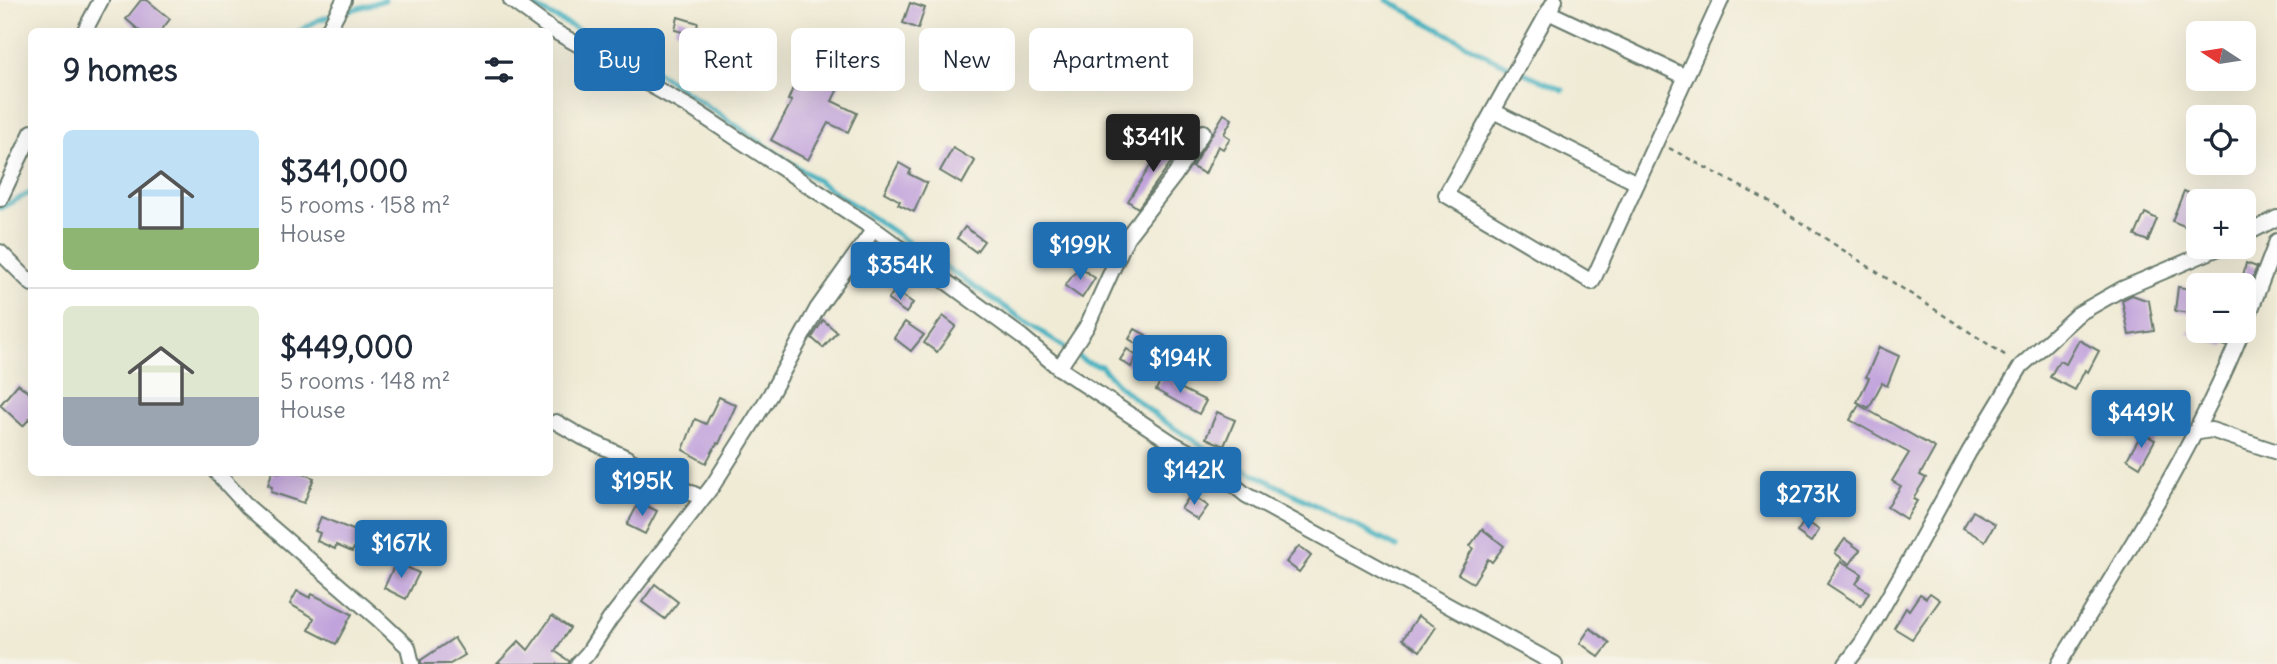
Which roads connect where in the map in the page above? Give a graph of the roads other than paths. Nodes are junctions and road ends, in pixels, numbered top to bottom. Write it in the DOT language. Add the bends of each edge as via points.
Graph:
graph roads {
  1 [pos="101,0"];
  2 [pos="344,0"];
  3 [pos="511,0"];
  4 [pos="1721,0"];
  5 [pos="1551,6"];
  6 [pos="86,28"];
  7 [pos="329,28"];
  8 [pos="549,28"];
  9 [pos="553,31"];
  10 [pos="1686,77"];
  11 [pos="1493,111"];
  12 [pos="1203,132"];
  13 [pos="28,140"];
  14 [pos="1637,183"];
  15 [pos="0,199"];
  16 [pos="2277,218"];
  17 [pos="874,229"];
  18 [pos="2256,229"];
  19 [pos="2277,241"];
  20 [pos="0,252"];
  21 [pos="2193,259"];
  22 [pos="2272,266"];
  23 [pos="28,280"];
  24 [pos="2256,301"];
  25 [pos="2236,343"];
  26 [pos="1059,368"];
  27 [pos="556,422"];
  28 [pos="2194,433"];
  29 [pos="2277,452"];
  30 [pos="220,476"];
  31 [pos="702,498"];
  32 [pos="412,664"];
  33 [pos="578,664"];
  34 [pos="1555,664"];
  35 [pos="1846,664"];
  36 [pos="2059,664"];
  1 -- 6 [label="street"];
  2 -- 7 [label="street"];
  3 -- 8 [label="street"];
  4 -- 10 [label="street"];
  5 -- 10 [label="street"];
  5 -- 11 [label="street"];
  9 -- 17 [label="street" via="691,108"];
  10 -- 14 [label="street"];
  11 -- 14 [label="street"];
  11 -- 14 [label="street" via="1446,195 1592,282"];
  12 -- 26 [label="street" via="1127,236 1087,326"];
  13 -- 15 [label="street"];
  16 -- 18 [label="street"];
  17 -- 26 [label="street"];
  17 -- 31 [label="street" via="817,309 747,433"];
  19 -- 22 [label="street"];
  20 -- 23 [label="street"];
  21 -- 35 [label="street" via="2122,289 2078,314 2021,366"];
  22 -- 24 [label="street"];
  25 -- 28 [label="street"];
  26 -- 34 [label="street" via="1200,458 1246,495"];
  27 -- 31 [label="street"];
  28 -- 29 [label="street" via="2211,430"];
  28 -- 36 [label="street"];
  30 -- 32 [label="street" via="248,507 408,647"];
  31 -- 33 [label="street"];
}
